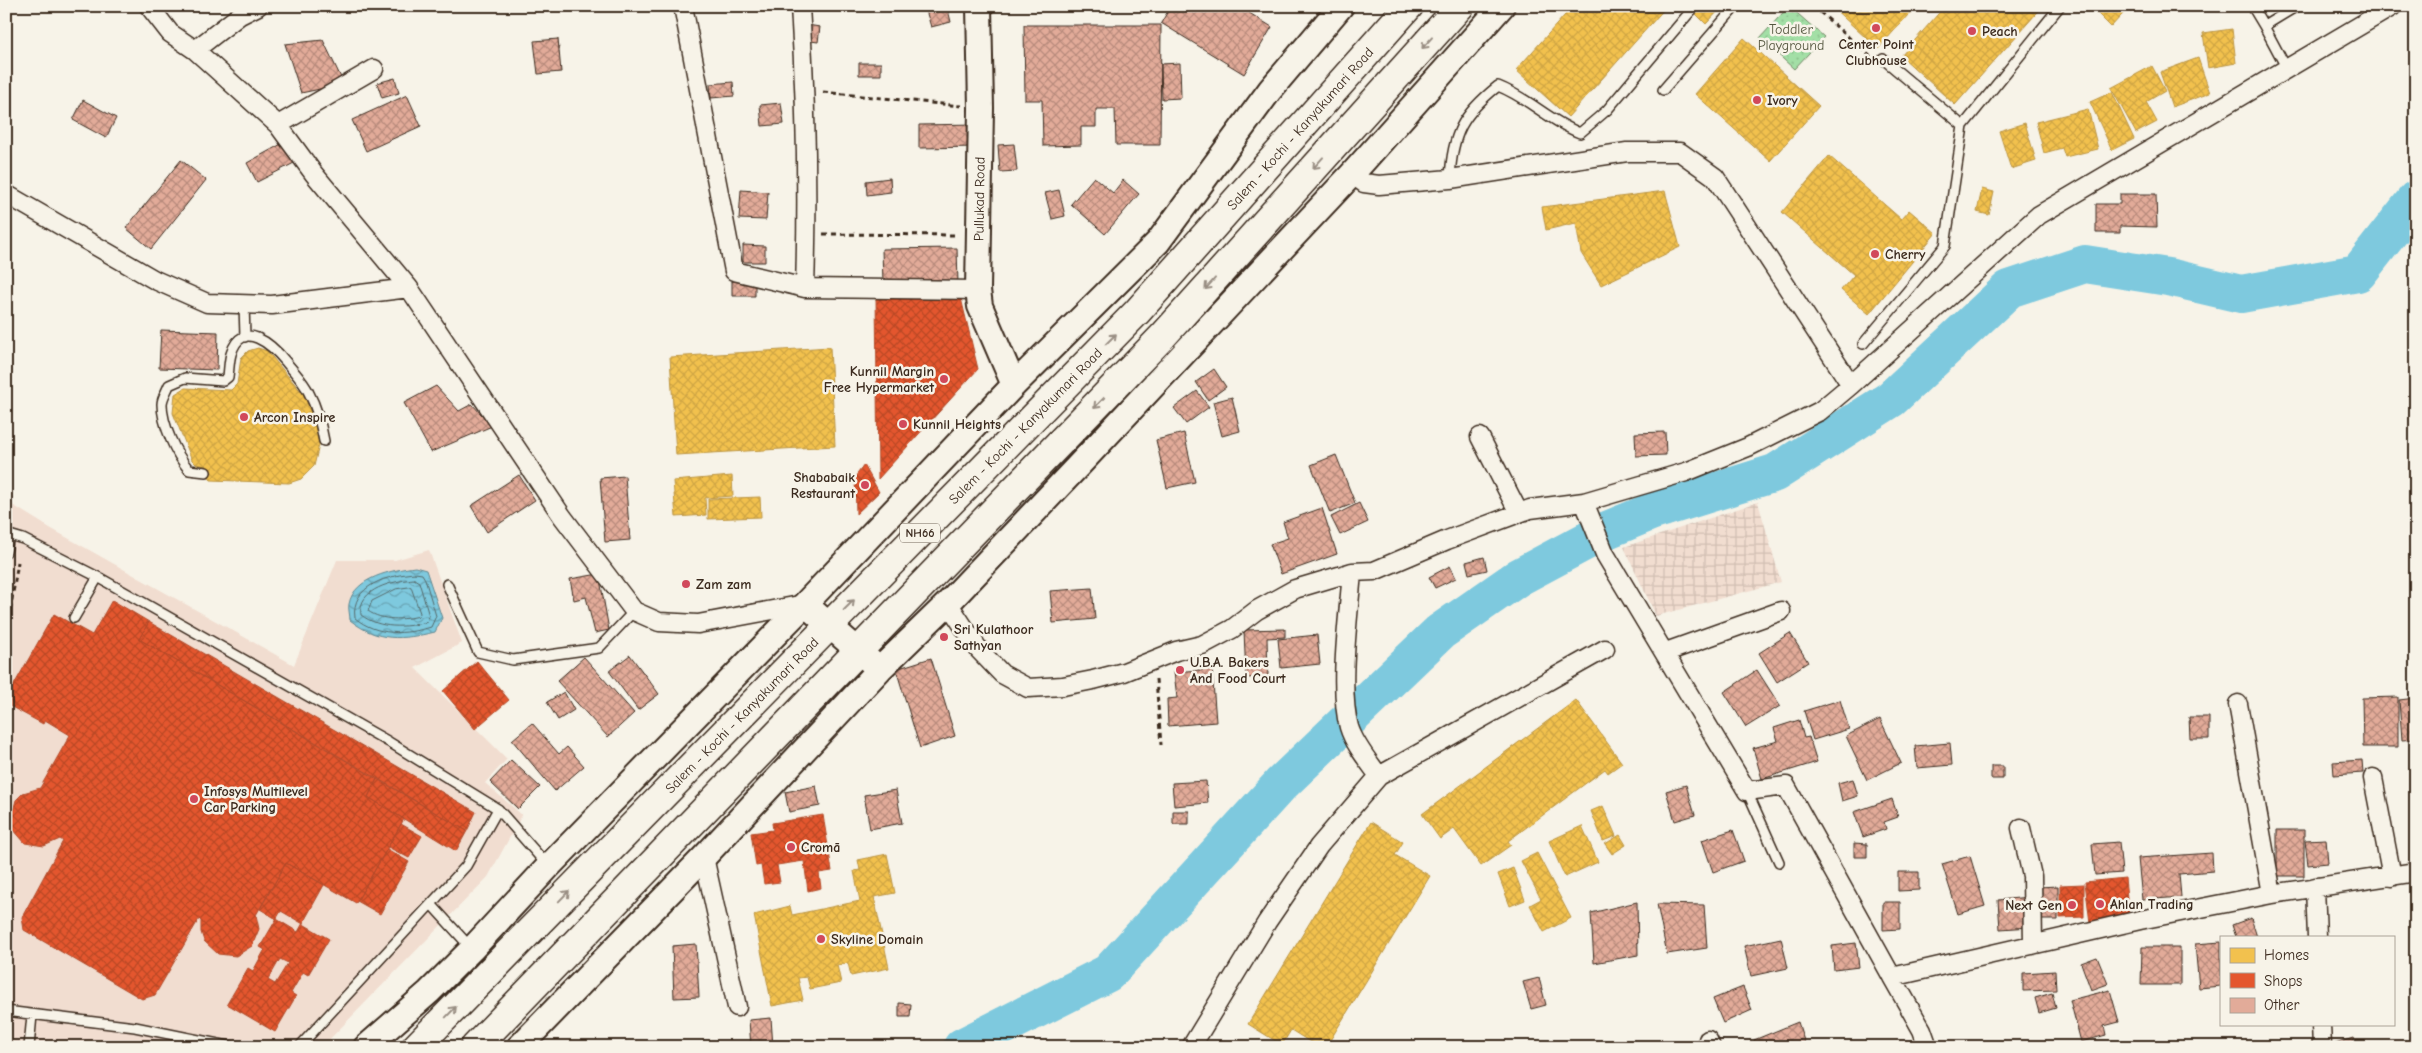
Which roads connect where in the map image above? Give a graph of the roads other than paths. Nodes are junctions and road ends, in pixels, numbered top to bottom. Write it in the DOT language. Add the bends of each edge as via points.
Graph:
graph roads {
  1 [pos="149,6"];
  2 [pos="258,6"];
  3 [pos="683,6"];
  4 [pos="800,6"];
  5 [pos="979,6"];
  6 [pos="1340,6"];
  7 [pos="1409,6"];
  8 [pos="1460,6"];
  9 [pos="1502,6"];
  10 [pos="1695,6"];
  11 [pos="1736,6"];
  12 [pos="2060,6"];
  13 [pos="2252,6"];
  14 [pos="2297,6"];
  15 [pos="2393,6"];
  16 [pos="2264,26"];
  17 [pos="196,50"];
  18 [pos="1883,59"];
  19 [pos="2287,69"];
  20 [pos="374,70"];
  21 [pos="1663,90"];
  22 [pos="278,124"];
  23 [pos="1963,126"];
  24 [pos="1352,174"];
  25 [pos="1450,179"];
  26 [pos="6,194"];
  27 [pos="409,288"];
  28 [pos="805,288"];
  29 [pos="978,290"];
  30 [pos="244,304"];
  31 [pos="245,337"];
  32 [pos="1863,344"];
  33 [pos="1014,385"];
  34 [pos="1852,385"];
  35 [pos="1480,437"];
  36 [pos="324,441"];
  37 [pos="206,472"];
  38 [pos="1587,509"];
  39 [pos="1520,513"];
  40 [pos="7,534"];
  41 [pos="6,552"];
  42 [pos="1352,572"];
  43 [pos="98,577"];
  44 [pos="447,584"];
  45 [pos="948,603"];
  46 [pos="805,604"];
  47 [pos="634,611"];
  48 [pos="1781,611"];
  49 [pos="74,618"];
  50 [pos="830,625"];
  51 [pos="1605,649"];
  52 [pos="858,650"];
  53 [pos="1666,652"];
  54 [pos="880,669"];
  55 [pos="2238,704"];
  56 [pos="1379,776"];
  57 [pos="2373,778"];
  58 [pos="1747,791"];
  59 [pos="498,809"];
  60 [pos="2021,828"];
  61 [pos="704,857"];
  62 [pos="1779,862"];
  63 [pos="548,866"];
  64 [pos="2416,872"];
  65 [pos="2392,876"];
  66 [pos="2315,888"];
  67 [pos="2272,894"];
  68 [pos="430,904"];
  69 [pos="2317,936"];
  70 [pos="2033,945"];
  71 [pos="472,949"];
  72 [pos="1892,977"];
  73 [pos="737,1007"];
  74 [pos="6,1011"];
  75 [pos="32,1015"];
  76 [pos="2321,1026"];
  77 [pos="372,1041"];
  78 [pos="29,1047"];
  79 [pos="233,1047"];
  80 [pos="299,1047"];
  81 [pos="416,1047"];
  82 [pos="475,1047"];
  83 [pos="519,1047"];
  84 [pos="1191,1047"];
  85 [pos="1928,1047"];
  86 [pos="2322,1047"];
  1 -- 17 [label="street" via="170,33"];
  2 -- 17 [label="street" via="240,15"];
  3 -- 28 [label="street" via="734,272"];
  4 -- 28 [label="street" via="805,90"];
  5 -- 29 [label="street, Pullukad Road"];
  6 -- 33 [label="street" via="1270,90 1158,242"];
  50 -- 7 [label="highway, Salem - Kochi - Kanyakumari Road / NH66, one-way" via="1137,312"];
  8 -- 52 [label="highway, NH66, one-way" via="1163,336"];
  9 -- 24 [label="street"];
  10 -- 25 [label="lane" via="1606,110 1580,132 1562,126 1513,92 1498,86 1476,103 1462,120 1450,162"];
  11 -- 21 [label="lane"];
  12 -- 23 [label="lane"];
  13 -- 16 [label="lane"];
  14 -- 16 [label="lane"];
  15 -- 19 [label="street"];
  16 -- 19 [label="lane"];
  17 -- 22 [label="street"];
  18 -- 23 [label="lane"];
  19 -- 34 [label="street" via="2039,215"];
  20 -- 22 [label="street"];
  22 -- 27 [label="street" via="314,174"];
  23 -- 32 [label="lane" via="1945,246"];
  24 -- 25 [label="street" via="1364,183 1378,185"];
  24 -- 45 [label="street"];
  25 -- 34 [label="street" via="1628,152 1680,152 1715,177"];
  26 -- 30 [label="street" via="155,280 207,302"];
  27 -- 30 [label="street" via="272,305"];
  27 -- 47 [label="street" via="562,516"];
  28 -- 29 [label="street"];
  29 -- 33 [label="street, Pullukad Road" via="980,306"];
  30 -- 31 [label="lane"];
  31 -- 36 [label="lane" via="258,336 273,346 297,376 309,392"];
  31 -- 37 [label="lane" via="231,353 228,377 223,381 185,378 169,385 162,402 180,459 189,470"];
  33 -- 46 [label="street"];
  34 -- 38 [label="street" via="1820,411 1748,447"];
  35 -- 39 [label="street"];
  38 -- 39 [label="street" via="1530,509"];
  38 -- 53 [label="street" via="1605,554"];
  39 -- 42 [label="street" via="1374,571"];
  40 -- 41 [label="lane"];
  40 -- 43 [label="lane" via="23,538"];
  42 -- 45 [label="street" via="1295,589 1202,644 1093,680 1063,686 1028,688 1002,674 985,656"];
  42 -- 56 [label="street" via="1346,695 1349,727"];
  43 -- 49 [label="lane"];
  43 -- 59 [label="lane" via="389,742"];
  44 -- 47 [label="lane" via="478,652 513,660 599,648"];
  45 -- 54 [label="street"];
  46 -- 47 [label="street" via="698,624 660,622"];
  46 -- 50 [label="street"];
  46 -- 63 [label="street"];
  48 -- 53 [label="street"];
  50 -- 52 [label="street"];
  81 -- 50 [label="highway, Salem - Kochi - Kanyakumari Road / NH66, one-way"];
  51 -- 56 [label="street"];
  52 -- 54 [label="street"];
  52 -- 82 [label="highway, NH66"];
  53 -- 58 [label="street"];
  54 -- 61 [label="street"];
  55 -- 67 [label="street"];
  56 -- 84 [label="street" via="1318,846 1267,922"];
  57 -- 65 [label="street"];
  58 -- 62 [label="lane"];
  58 -- 72 [label="street" via="1786,786"];
  59 -- 63 [label="lane"];
  59 -- 68 [label="lane" via="466,866"];
  60 -- 70 [label="street" via="2032,876"];
  61 -- 73 [label="street"];
  61 -- 83 [label="street"];
  63 -- 71 [label="street"];
  64 -- 65 [label="street"];
  65 -- 66 [label="street"];
  66 -- 67 [label="street"];
  66 -- 69 [label="street"];
  67 -- 70 [label="street"];
  68 -- 71 [label="lane"];
  68 -- 80 [label="lane"];
  70 -- 72 [label="street"];
  71 -- 77 [label="street" via="429,992"];
  72 -- 85 [label="street"];
  74 -- 75 [label="lane"];
  75 -- 78 [label="lane"];
  75 -- 79 [label="lane" via="135,1027"];
  76 -- 86 [label="street"];
}
